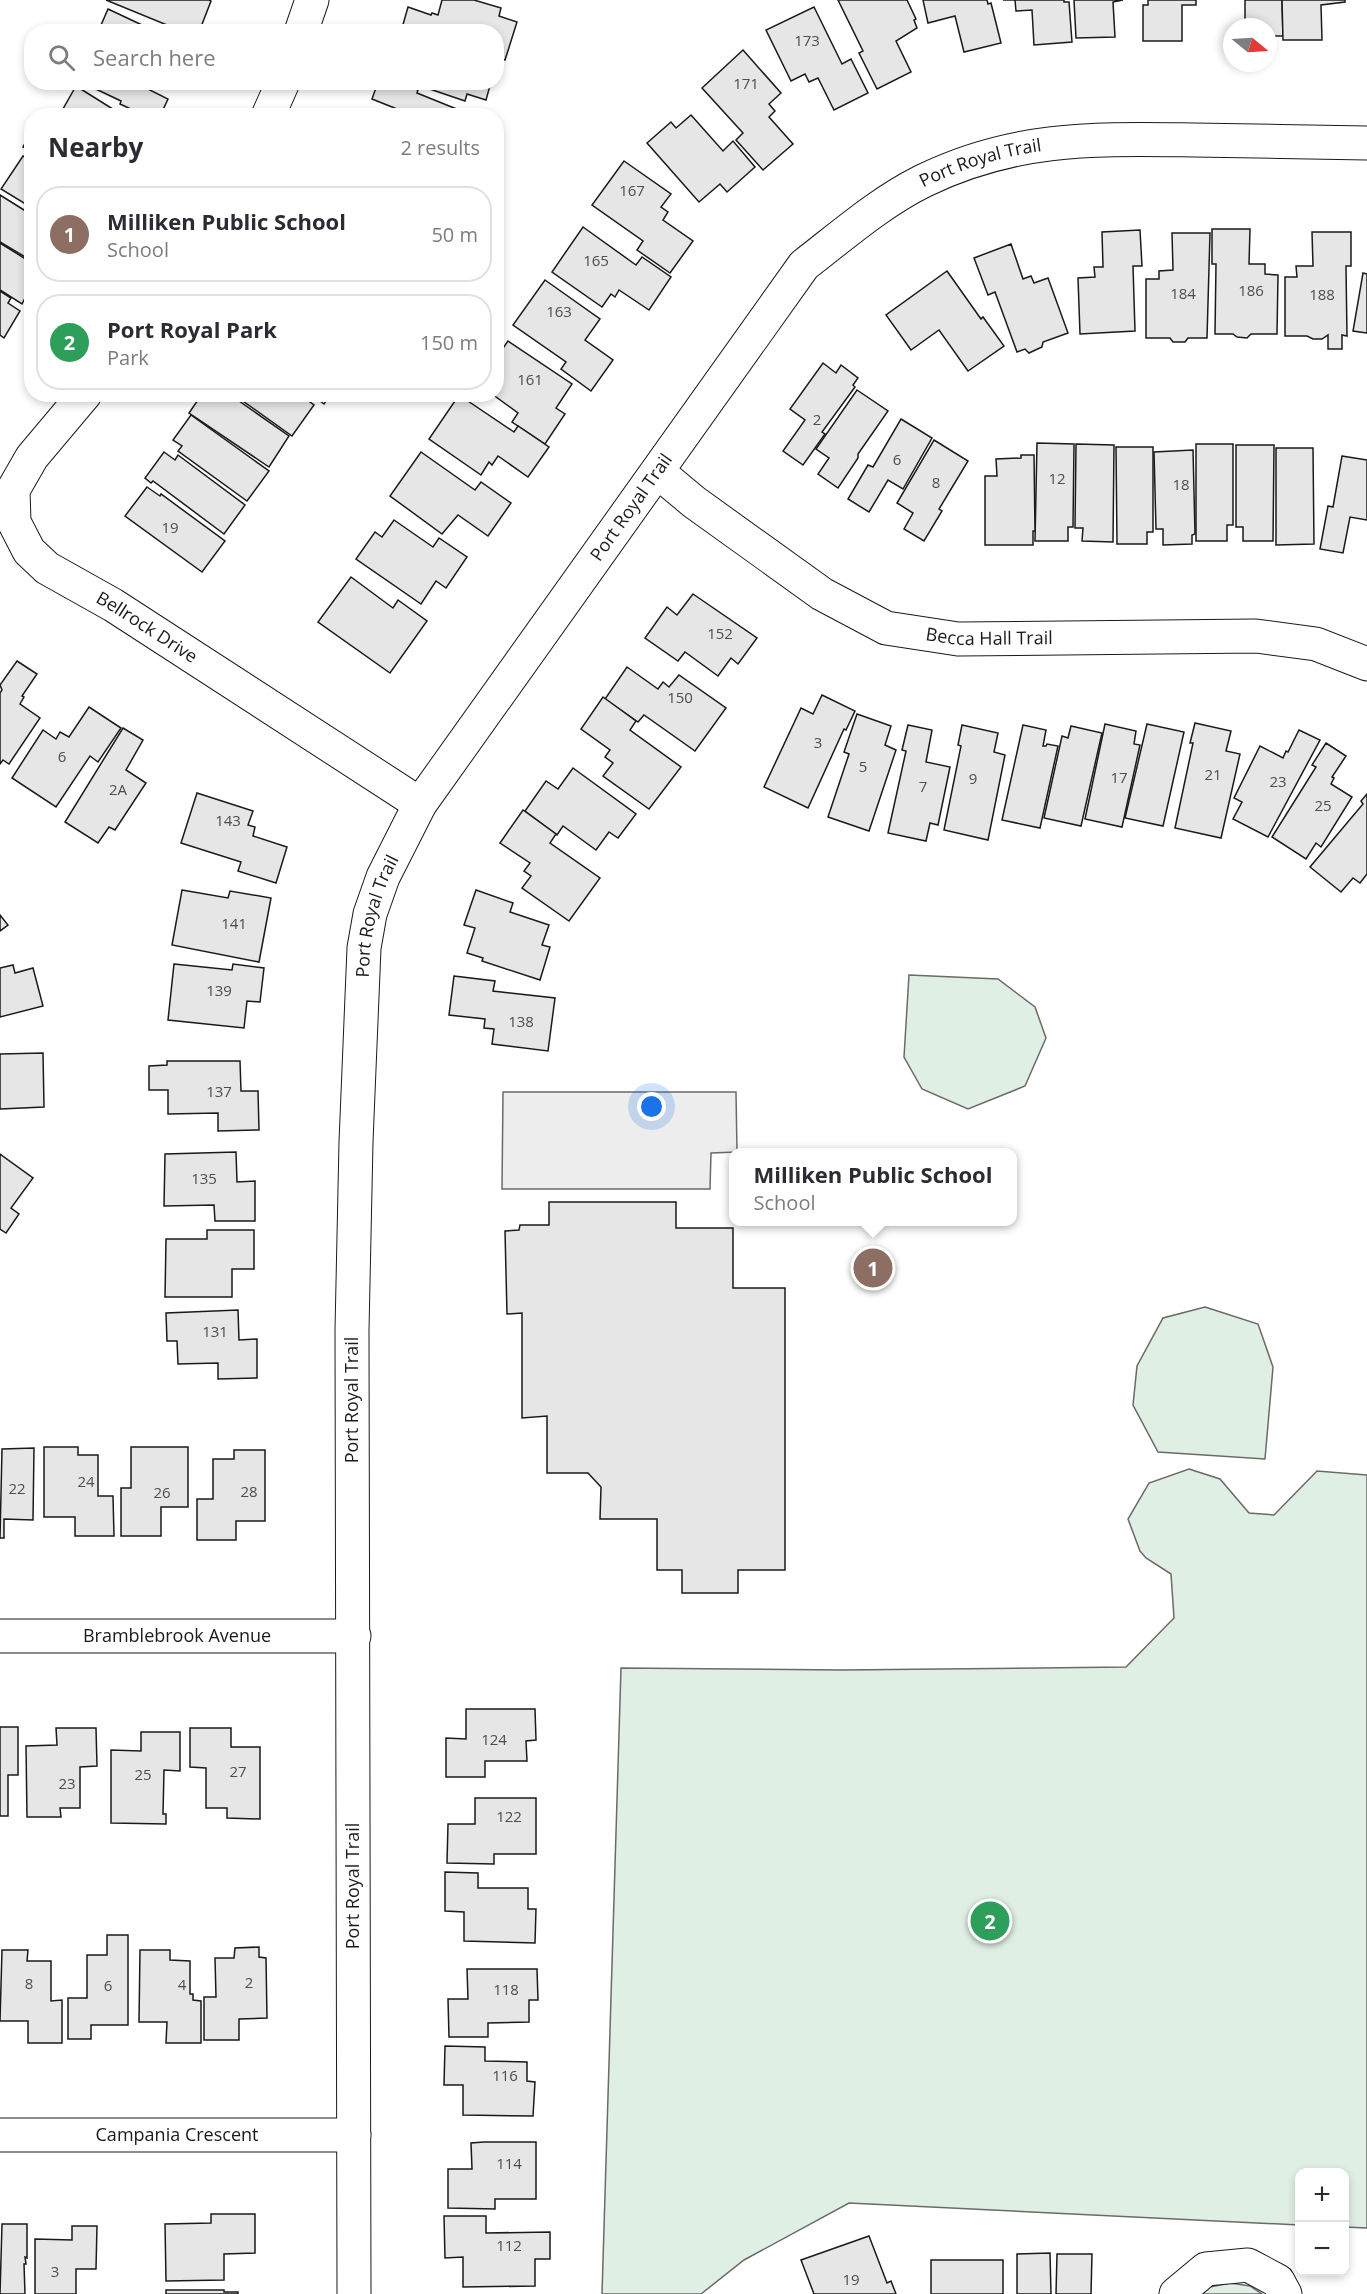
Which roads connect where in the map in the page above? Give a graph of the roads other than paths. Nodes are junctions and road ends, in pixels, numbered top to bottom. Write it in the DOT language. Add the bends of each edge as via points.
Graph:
graph roads {
  1 [pos="312,0"];
  2 [pos="304,24"];
  3 [pos="279,90"];
  4 [pos="272,108"];
  5 [pos="1367,143"];
  6 [pos="79,402"];
  7 [pos="658,472"];
  8 [pos="1367,664"];
  9 [pos="420,804"];
  10 [pos="0,1636"];
  11 [pos="354,1636"];
  12 [pos="0,2135"];
  13 [pos="354,2135"];
  14 [pos="354,2294"];
  15 [pos="1176,2294"];
  16 [pos="1285,2294"];
  1 -- 2 [label="street"];
  3 -- 4 [label="street"];
  5 -- 7 [label="street, Port Royal Trail" via="1098,139 1029,146 985,156 924,181 880,205 804,265"];
  6 -- 9 [label="street, Bellrock Drive" via="32,457 13,490 14,522 29,551 47,568 113,605"];
  7 -- 8 [label="street, Becca Hall Trail" via="822,594 886,628 957,639 1256,636 1316,644"];
  7 -- 9 [label="street, Port Royal Trail"];
  9 -- 11 [label="street, Port Royal Trail" via="383,877 364,948 352,1330"];
  10 -- 11 [label="street, Bramblebrook Avenue"];
  11 -- 13 [label="street, Port Royal Trail"];
  12 -- 13 [label="street, Campania Crescent"];
  13 -- 14 [label="street, Port Royal Trail"];
  15 -- 16 [label="street" via="1206,2269 1248,2265 1278,2281"];
}
